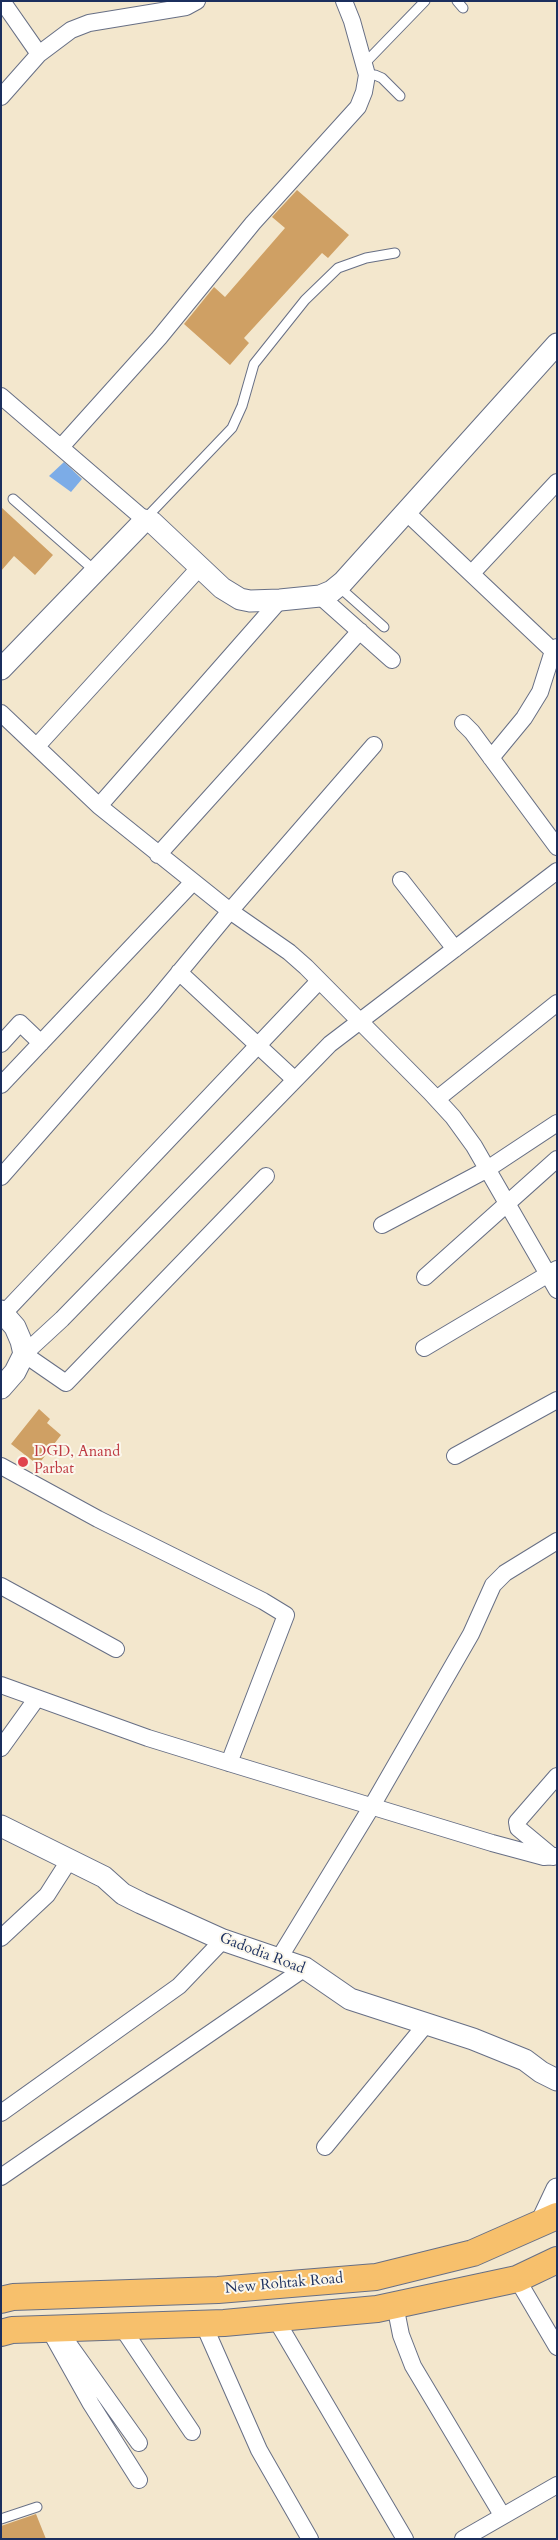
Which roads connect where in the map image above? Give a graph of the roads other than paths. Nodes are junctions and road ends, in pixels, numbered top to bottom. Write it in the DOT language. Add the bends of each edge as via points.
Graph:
graph roads {
  1 [pos="2,1"];
  2 [pos="197,1"];
  3 [pos="344,1"];
  4 [pos="424,1"];
  5 [pos="39,54"];
  6 [pos="366,70"];
  7 [pos="400,96"];
  8 [pos="1,97"];
  9 [pos="395,253"];
  10 [pos="557,344"];
  11 [pos="1,396"];
  12 [pos="60,447"];
  13 [pos="557,482"];
  14 [pos="13,499"];
  15 [pos="406,512"];
  16 [pos="145,520"];
  17 [pos="200,567"];
  18 [pos="94,570"];
  19 [pos="472,574"];
  20 [pos="338,586"];
  21 [pos="320,596"];
  22 [pos="280,600"];
  23 [pos="384,627"];
  24 [pos="360,631"];
  25 [pos="555,649"];
  26 [pos="392,660"];
  27 [pos="1,669"];
  28 [pos="1,713"];
  29 [pos="463,723"];
  30 [pos="374,745"];
  31 [pos="37,746"];
  32 [pos="491,758"];
  33 [pos="99,806"];
  34 [pos="557,846"];
  35 [pos="158,855"];
  36 [pos="557,871"];
  37 [pos="401,880"];
  38 [pos="193,882"];
  39 [pos="230,911"];
  40 [pos="455,949"];
  41 [pos="179,972"];
  42 [pos="319,981"];
  43 [pos="557,1003"];
  44 [pos="359,1020"];
  45 [pos="41,1043"];
  46 [pos="1,1044"];
  47 [pos="258,1045"];
  48 [pos="294,1079"];
  49 [pos="1,1085"];
  50 [pos="437,1099"];
  51 [pos="557,1123"];
  52 [pos="557,1159"];
  53 [pos="486,1170"];
  54 [pos="266,1176"];
  55 [pos="1,1177"];
  56 [pos="506,1204"];
  57 [pos="382,1225"];
  58 [pos="552,1272"];
  59 [pos="425,1277"];
  60 [pos="557,1290"];
  61 [pos="3,1312"];
  62 [pos="424,1348"];
  63 [pos="24,1354"];
  64 [pos="1,1388"];
  65 [pos="557,1400"];
  66 [pos="455,1456"];
  67 [pos="1,1466"];
  68 [pos="557,1541"];
  69 [pos="1,1586"];
  70 [pos="116,1650"];
  71 [pos="1,1685"];
  72 [pos="37,1698"];
  73 [pos="1,1748"];
  74 [pos="229,1763"];
  75 [pos="557,1776"];
  76 [pos="372,1806"];
  77 [pos="1,1826"];
  78 [pos="556,1858"];
  79 [pos="70,1859"];
  80 [pos="1,1938"];
  81 [pos="223,1940"];
  82 [pos="278,1960"];
  83 [pos="305,1968"];
  84 [pos="427,2023"];
  85 [pos="557,2080"];
  86 [pos="1,2113"];
  87 [pos="325,2147"];
  88 [pos="2,2174"];
  89 [pos="557,2189"];
  90 [pos="550,2215"];
  91 [pos="557,2260"];
  92 [pos="517,2279"];
  93 [pos="2,2299"];
  94 [pos="395,2305"];
  95 [pos="275,2318"];
  96 [pos="203,2323"];
  97 [pos="121,2326"];
  98 [pos="54,2329"];
  99 [pos="1,2333"];
  100 [pos="557,2347"];
  101 [pos="192,2432"];
  102 [pos="139,2443"];
  103 [pos="139,2480"];
  104 [pos="557,2485"];
  105 [pos="37,2507"];
  106 [pos="502,2515"];
  107 [pos="1,2519"];
  108 [pos="310,2539"];
  109 [pos="405,2539"];
  110 [pos="462,2539"];
  1 -- 5 [label="street"];
  2 -- 5 [label="street" via="186,7 89,23 71,30"];
  3 -- 6 [label="street"];
  4 -- 6 [label="lane"];
  5 -- 8 [label="street"];
  6 -- 7 [label="lane" via="382,78"];
  6 -- 12 [label="street" via="364,92 358,107 253,223 158,338"];
  9 -- 16 [label="lane" via="366,258 338,268 304,300 254,364 232,428"];
  10 -- 15 [label="street"];
  11 -- 12 [label="street"];
  12 -- 16 [label="street"];
  13 -- 19 [label="street"];
  14 -- 18 [label="lane"];
  15 -- 19 [label="street"];
  15 -- 20 [label="street"];
  16 -- 17 [label="street" via="152,522"];
  16 -- 18 [label="street"];
  17 -- 22 [label="street" via="222,588 240,599"];
  17 -- 31 [label="street"];
  18 -- 27 [label="street"];
  19 -- 25 [label="street"];
  20 -- 21 [label="street"];
  20 -- 23 [label="lane"];
  21 -- 22 [label="street"];
  21 -- 24 [label="street"];
  22 -- 33 [label="street"];
  24 -- 26 [label="street"];
  24 -- 35 [label="street"];
  25 -- 32 [label="street" via="540,692 524,718"];
  28 -- 31 [label="street"];
  29 -- 32 [label="street"];
  30 -- 39 [label="street"];
  31 -- 33 [label="street"];
  32 -- 34 [label="street"];
  33 -- 35 [label="street"];
  35 -- 38 [label="street"];
  36 -- 40 [label="street"];
  37 -- 40 [label="street"];
  38 -- 39 [label="street"];
  38 -- 45 [label="street"];
  39 -- 41 [label="street"];
  39 -- 42 [label="street" via="289,952"];
  40 -- 44 [label="street"];
  41 -- 47 [label="street"];
  41 -- 55 [label="street"];
  42 -- 44 [label="street"];
  42 -- 47 [label="street"];
  43 -- 50 [label="street"];
  44 -- 48 [label="street"];
  44 -- 50 [label="street"];
  45 -- 46 [label="street" via="20,1023"];
  45 -- 49 [label="street"];
  47 -- 48 [label="street"];
  47 -- 61 [label="street"];
  48 -- 63 [label="street" via="62,1320"];
  50 -- 53 [label="street" via="474,1146"];
  51 -- 53 [label="street"];
  52 -- 56 [label="street"];
  53 -- 56 [label="street"];
  53 -- 57 [label="street"];
  54 -- 63 [label="street" via="66,1383"];
  56 -- 58 [label="street"];
  56 -- 59 [label="street"];
  58 -- 60 [label="street"];
  58 -- 62 [label="street"];
  61 -- 63 [label="street" via="15,1327"];
  63 -- 64 [label="street" via="15,1372"];
  65 -- 66 [label="street"];
  67 -- 74 [label="street" via="286,1615"];
  68 -- 76 [label="street" via="493,1584 471,1634"];
  69 -- 70 [label="street"];
  71 -- 72 [label="street"];
  72 -- 73 [label="street"];
  72 -- 74 [label="street"];
  74 -- 76 [label="street"];
  75 -- 78 [label="street" via="517,1822 518,1828"];
  76 -- 78 [label="street" via="492,1843"];
  76 -- 82 [label="street"];
  77 -- 79 [label="street, Gadodia Road"];
  79 -- 80 [label="street" via="47,1895"];
  79 -- 81 [label="street, Gadodia Road" via="104,1877 123,1894"];
  81 -- 82 [label="street, Gadodia Road"];
  81 -- 86 [label="street" via="179,1986"];
  82 -- 83 [label="street, Gadodia Road"];
  83 -- 84 [label="street, Gadodia Road" via="350,2000"];
  83 -- 88 [label="street"];
  84 -- 85 [label="street, Gadodia Road" via="525,2060"];
  84 -- 87 [label="street"];
  89 -- 90 [label="street"];
  90 -- 93 [label="main road, New Rohtak Road" via="473,2253 376,2277 218,2290"];
  91 -- 92 [label="main road"];
  92 -- 94 [label="main road"];
  92 -- 100 [label="street"];
  94 -- 95 [label="main road"];
  94 -- 106 [label="street" via="413,2366"];
  95 -- 96 [label="main road"];
  95 -- 109 [label="street"];
  96 -- 97 [label="main road"];
  96 -- 108 [label="street" via="259,2450"];
  97 -- 98 [label="main road"];
  97 -- 101 [label="street"];
  98 -- 99 [label="main road"];
  98 -- 102 [label="street"];
  98 -- 103 [label="street" via="91,2404"];
  104 -- 106 [label="street"];
  105 -- 107 [label="lane"];
  106 -- 110 [label="street"];
}
